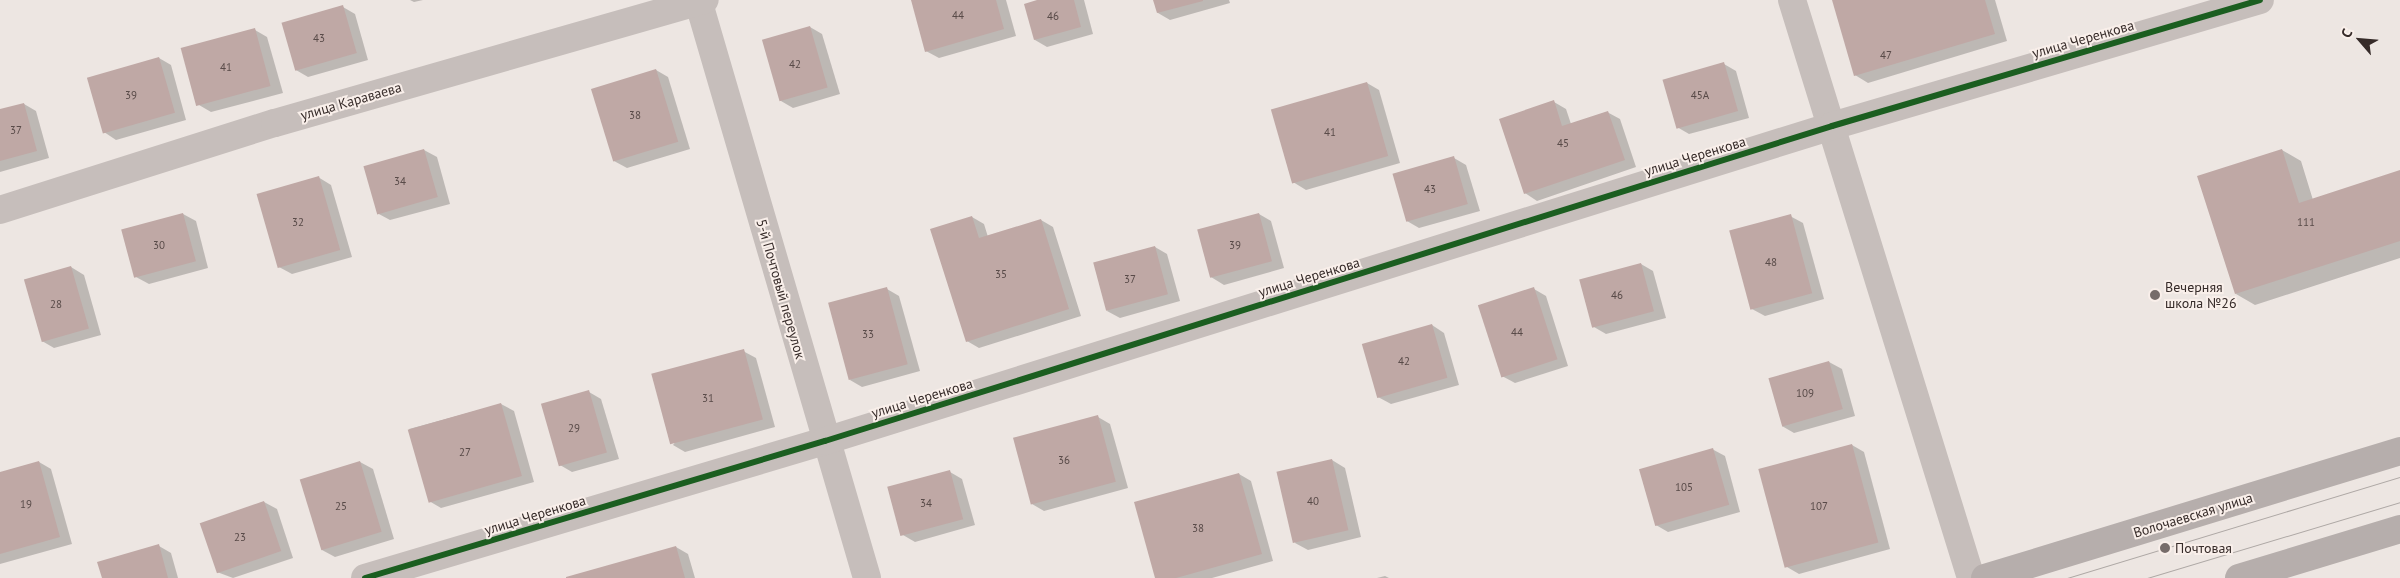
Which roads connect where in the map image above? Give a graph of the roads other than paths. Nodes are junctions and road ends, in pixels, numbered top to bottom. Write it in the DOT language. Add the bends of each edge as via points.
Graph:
graph roads {
  1 [pos="1792,0"];
  2 [pos="2260,0"];
  3 [pos="700,1"];
  4 [pos="1832,126"];
  5 [pos="0,210"];
  6 [pos="825,441"];
  7 [pos="2400,452"];
  8 [pos="2400,529"];
  9 [pos="365,578"];
  10 [pos="867,578"];
  11 [pos="1972,578"];
  12 [pos="1985,578"];
  13 [pos="2239,578"];
  1 -- 4 [label="street"];
  2 -- 4 [label="street, улица Черенкова"];
  3 -- 5 [label="street, улица Караваева" via="275,123"];
  3 -- 6 [label="street, 5-й Почтовый переулок"];
  4 -- 6 [label="street, улица Черенкова"];
  4 -- 11 [label="street"];
  6 -- 9 [label="street, улица Черенкова"];
  6 -- 10 [label="street, 5-й Почтовый переулок"];
  7 -- 12 [label="main road, Волочаевская улица"];
  8 -- 13 [label="main road"];
}
